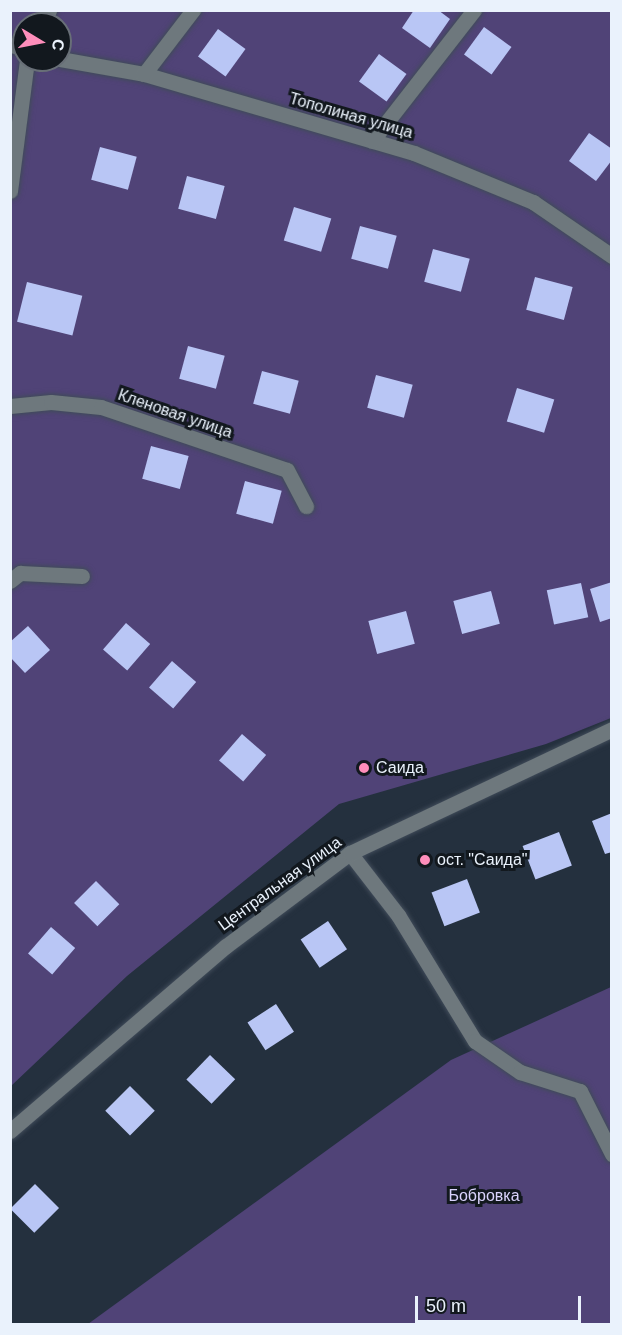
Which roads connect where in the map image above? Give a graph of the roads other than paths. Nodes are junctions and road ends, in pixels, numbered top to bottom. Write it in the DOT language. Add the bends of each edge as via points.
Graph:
graph roads {
  1 [pos="194,10"];
  2 [pos="474,10"];
  3 [pos="72,61"];
  4 [pos="25,72"];
  5 [pos="144,74"];
  6 [pos="372,141"];
  7 [pos="10,191"];
  8 [pos="612,256"];
  9 [pos="10,406"];
  10 [pos="306,506"];
  11 [pos="82,576"];
  12 [pos="10,581"];
  13 [pos="612,729"];
  14 [pos="350,853"];
  15 [pos="10,1131"];
  16 [pos="612,1154"];
  1 -- 5 [label="street"];
  2 -- 6 [label="street"];
  3 -- 5 [label="street, Тополиная улица"];
  4 -- 7 [label="street"];
  5 -- 6 [label="street, Тополиная улица"];
  6 -- 8 [label="street, Тополиная улица" via="533,202"];
  9 -- 10 [label="street, Кленовая улица" via="51,402 101,407 287,470"];
  11 -- 12 [label="street" via="20,573"];
  13 -- 14 [label="street, Центральная улица"];
  14 -- 15 [label="street, Центральная улица" via="226,945"];
  14 -- 16 [label="street" via="398,915 475,1041 520,1072 580,1091"];
}
